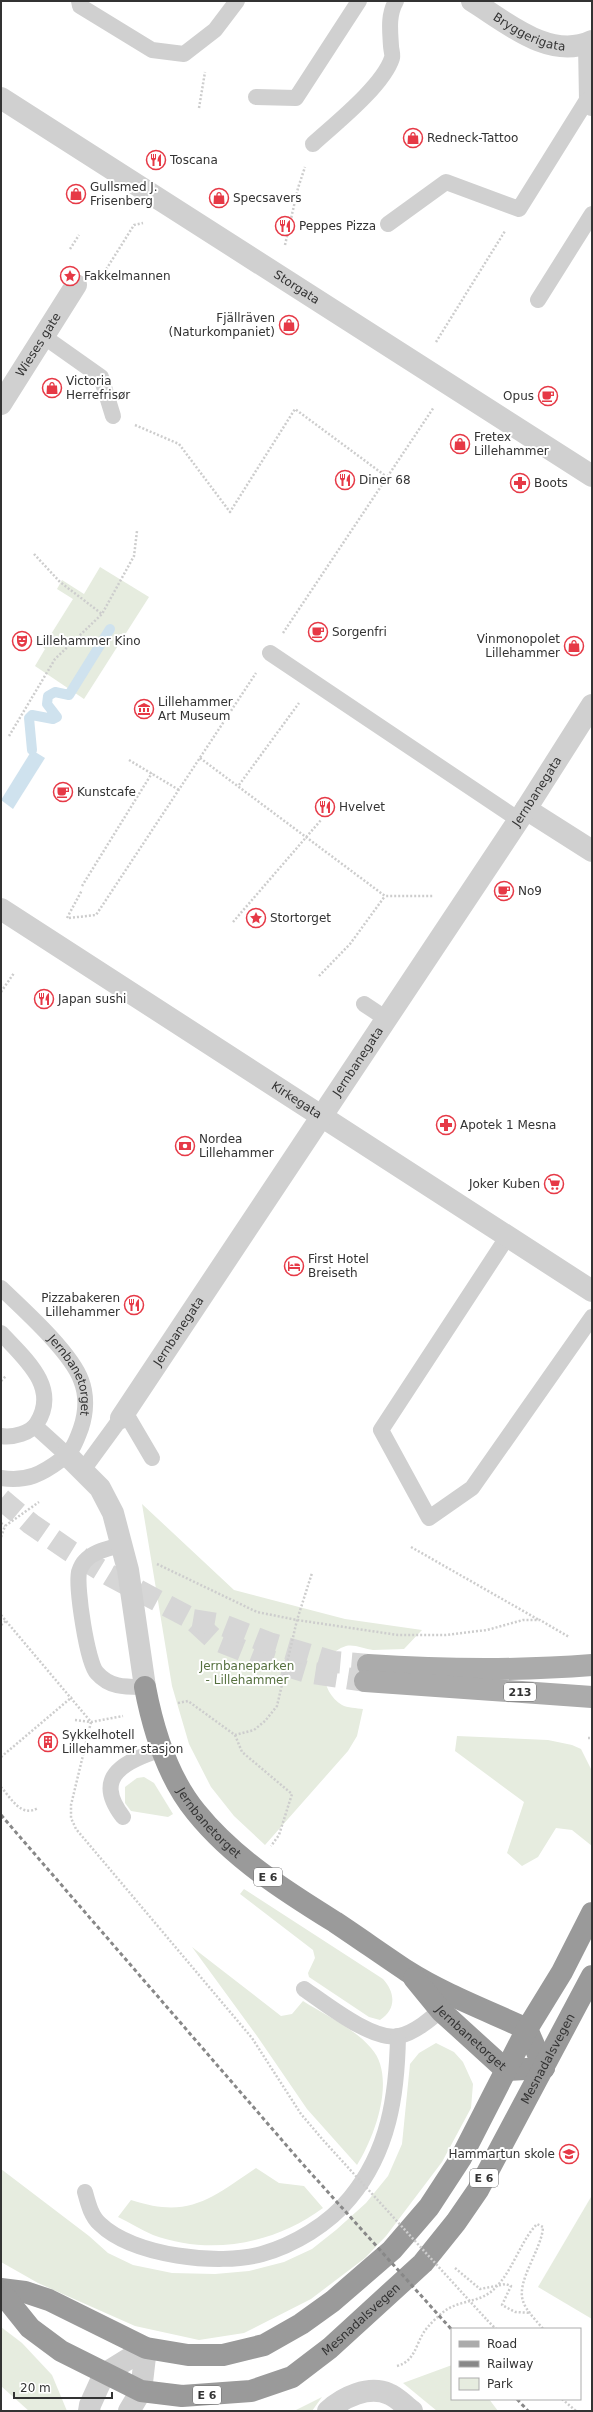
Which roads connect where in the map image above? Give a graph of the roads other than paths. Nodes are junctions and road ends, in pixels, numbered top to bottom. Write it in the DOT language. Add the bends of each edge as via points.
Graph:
graph roads {
  1 [pos="79,1"];
  2 [pos="237,1"];
  3 [pos="359,1"];
  4 [pos="396,1"];
  5 [pos="472,1"];
  6 [pos="590,43"];
  7 [pos="256,97"];
  8 [pos="1,98"];
  9 [pos="589,105"];
  10 [pos="313,144"];
  11 [pos="592,214"];
  12 [pos="388,224"];
  13 [pos="76,285"];
  14 [pos="538,300"];
  15 [pos="42,336"];
  16 [pos="1,404"];
  17 [pos="112,416"];
  18 [pos="592,476"];
  19 [pos="270,653"];
  20 [pos="592,704"];
  21 [pos="522,814"];
  22 [pos="592,851"];
  23 [pos="1,910"];
  24 [pos="364,1004"];
  25 [pos="386,1018"];
  26 [pos="321,1116"];
  27 [pos="508,1236"];
  28 [pos="1,1288"];
  29 [pos="592,1291"];
  30 [pos="592,1317"];
  31 [pos="1,1333"];
  32 [pos="123,1415"];
  33 [pos="35,1426"];
  34 [pos="1,1436"];
  35 [pos="67,1456"];
  36 [pos="152,1458"];
  37 [pos="83,1470"];
  38 [pos="1,1478"];
  39 [pos="120,1545"];
  40 [pos="592,1665"];
  41 [pos="145,1687"];
  42 [pos="592,1697"];
  43 [pos="162,1749"];
  44 [pos="123,1817"];
  45 [pos="592,1913"];
  46 [pos="408,1971"];
  47 [pos="592,1976"];
  48 [pos="304,1990"];
  49 [pos="457,1996"];
  50 [pos="441,2011"];
  51 [pos="527,2029"];
  52 [pos="398,2036"];
  53 [pos="544,2068"];
  54 [pos="506,2070"];
  55 [pos="85,2192"];
  56 [pos="1,2289"];
  57 [pos="1,2292"];
  58 [pos="146,2348"];
  59 [pos="104,2374"];
  60 [pos="141,2391"];
  61 [pos="89,2411"];
  62 [pos="129,2411"];
  63 [pos="328,2411"];
  64 [pos="412,2411"];
  1 -- 2 [label="lane" via="80,6 152,50 184,54 215,30"];
  3 -- 7 [label="lane" via="296,98"];
  4 -- 10 [label="lane" via="389,24 392,57 383,73 351,110"];
  5 -- 6 [label="street, Bryggerigata" via="547,45 567,47"];
  6 -- 9 [label="lane"];
  8 -- 18 [label="street, Storgata"];
  9 -- 12 [label="lane" via="519,208 446,182"];
  11 -- 14 [label="lane"];
  13 -- 15 [label="street, Wieses gate"];
  15 -- 16 [label="street, Wieses gate"];
  15 -- 17 [label="lane" via="101,377"];
  19 -- 21 [label="lane" via="313,683"];
  20 -- 21 [label="street, Jernbanegata"];
  21 -- 22 [label="street"];
  21 -- 25 [label="street, Jernbanegata"];
  23 -- 26 [label="street, Kirkegata"];
  24 -- 25 [label="lane"];
  25 -- 26 [label="street, Jernbanegata"];
  26 -- 27 [label="street, Kirkegata"];
  26 -- 32 [label="street, Jernbanegata"];
  27 -- 29 [label="street, Kirkegata"];
  27 -- 30 [label="lane" via="381,1430 429,1518 472,1488"];
  28 -- 35 [label="lane, Jernbanetorget" via="43,1330 76,1369 82,1380 85,1410 76,1442"];
  31 -- 33 [label="lane" via="38,1377 44,1389 44,1412"];
  32 -- 36 [label="lane"];
  32 -- 37 [label="lane"];
  33 -- 34 [label="lane" via="20,1434"];
  33 -- 35 [label="lane"];
  35 -- 37 [label="street"];
  35 -- 38 [label="lane, Jernbanetorget" via="42,1474 14,1480"];
  37 -- 39 [label="street" via="100,1488 113,1513"];
  39 -- 41 [label="street" via="128,1570"];
  39 -- 41 [label="lane" via="96,1552 79,1570 78,1586 89,1656 95,1672 107,1682 123,1688"];
  40 -- 42 [label="main road, 213" via="366,1673 447,1688"];
  41 -- 43 [label="highway, Jernbanetorget / E 6" via="149,1710"];
  43 -- 44 [label="lane" via="124,1764 113,1780 112,1799"];
  43 -- 46 [label="highway, Jernbanetorget / E 6" via="196,1812 236,1854 292,1896"];
  45 -- 51 [label="highway, E 6" via="562,1972"];
  46 -- 49 [label="highway, Jernbanetorget / E 6"];
  46 -- 50 [label="highway, Jernbanetorget / E 6"];
  47 -- 53 [label="highway, Mesnadalsvegen / E 6"];
  48 -- 52 [label="lane" via="373,2032"];
  49 -- 50 [label="lane"];
  49 -- 51 [label="highway, Jernbanetorget / E 6"];
  50 -- 52 [label="lane" via="418,2027"];
  50 -- 54 [label="highway, Jernbanetorget / E 6"];
  51 -- 53 [label="highway"];
  51 -- 54 [label="highway, E 6"];
  52 -- 55 [label="lane" via="394,2097 378,2156 349,2199 312,2231 262,2254 226,2259 190,2257 152,2250 129,2243 110,2233 89,2208"];
  53 -- 54 [label="highway, Jernbanetorget"];
  53 -- 60 [label="highway, Mesnadalsvegen / E 6" via="478,2190 456,2222 423,2263 330,2348 292,2377 251,2391 182,2396"];
  54 -- 58 [label="highway, E 6" via="461,2158 429,2207 392,2250 333,2301 301,2324 264,2345 223,2355 188,2355"];
  56 -- 58 [label="highway, E 6" via="25,2292 49,2300"];
  57 -- 59 [label="highway, Mesnadalsvegen / E 6" via="30,2328 62,2351"];
  58 -- 59 [label="street"];
  58 -- 60 [label="street"];
  59 -- 60 [label="highway, Mesnadalsvegen / E 6"];
  59 -- 61 [label="street"];
  60 -- 62 [label="street"];
  63 -- 64 [label="street" via="344,2398 377,2390 390,2394"];
}
